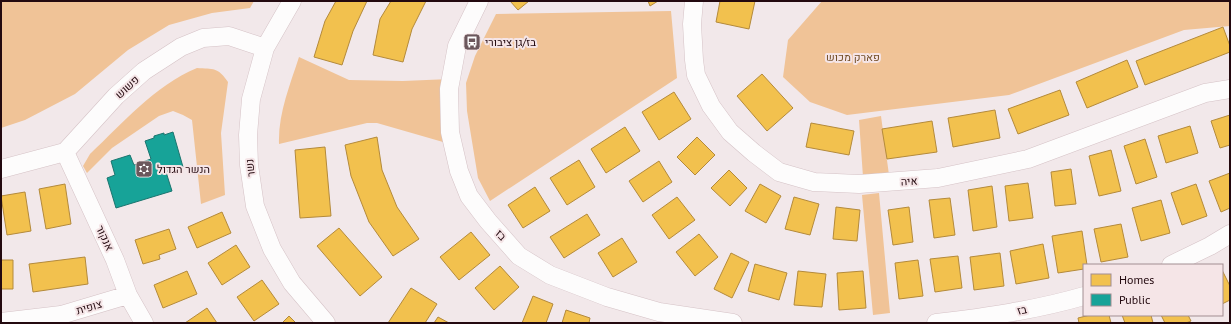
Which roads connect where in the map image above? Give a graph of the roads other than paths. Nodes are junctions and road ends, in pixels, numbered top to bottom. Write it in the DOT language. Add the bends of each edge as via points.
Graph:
graph roads {
  1 [pos="292,1"];
  2 [pos="480,1"];
  3 [pos="694,1"];
  4 [pos="265,48"];
  5 [pos="1230,89"];
  6 [pos="65,152"];
  7 [pos="1,169"];
  8 [pos="1230,234"];
  9 [pos="1173,264"];
  10 [pos="128,295"];
  11 [pos="1083,296"];
  12 [pos="1,322"];
  13 [pos="144,323"];
  14 [pos="326,323"];
  15 [pos="733,323"];
  16 [pos="936,323"];
  1 -- 4 [label="street, נשר"];
  2 -- 15 [label="street, בז" via="457,46 449,89 450,132 458,171 469,196 488,221 519,256 550,275 607,297 659,312"];
  3 -- 5 [label="street, איה" via="692,24 696,75 711,106 730,132 779,172 814,182 859,184 938,178 1020,160 1205,93"];
  4 -- 6 [label="street, פשוש" via="229,36 203,38 181,47 144,71 116,96"];
  4 -- 14 [label="street, נשר" via="251,99 248,135 255,206 272,249 292,283"];
  6 -- 7 [label="street"];
  6 -- 10 [label="street, אנקור" via="115,260"];
  8 -- 9 [label="street"];
  10 -- 12 [label="street, צופית" via="61,315"];
  10 -- 13 [label="street, אנקור"];
  11 -- 16 [label="street, בז" via="991,316"];
}
